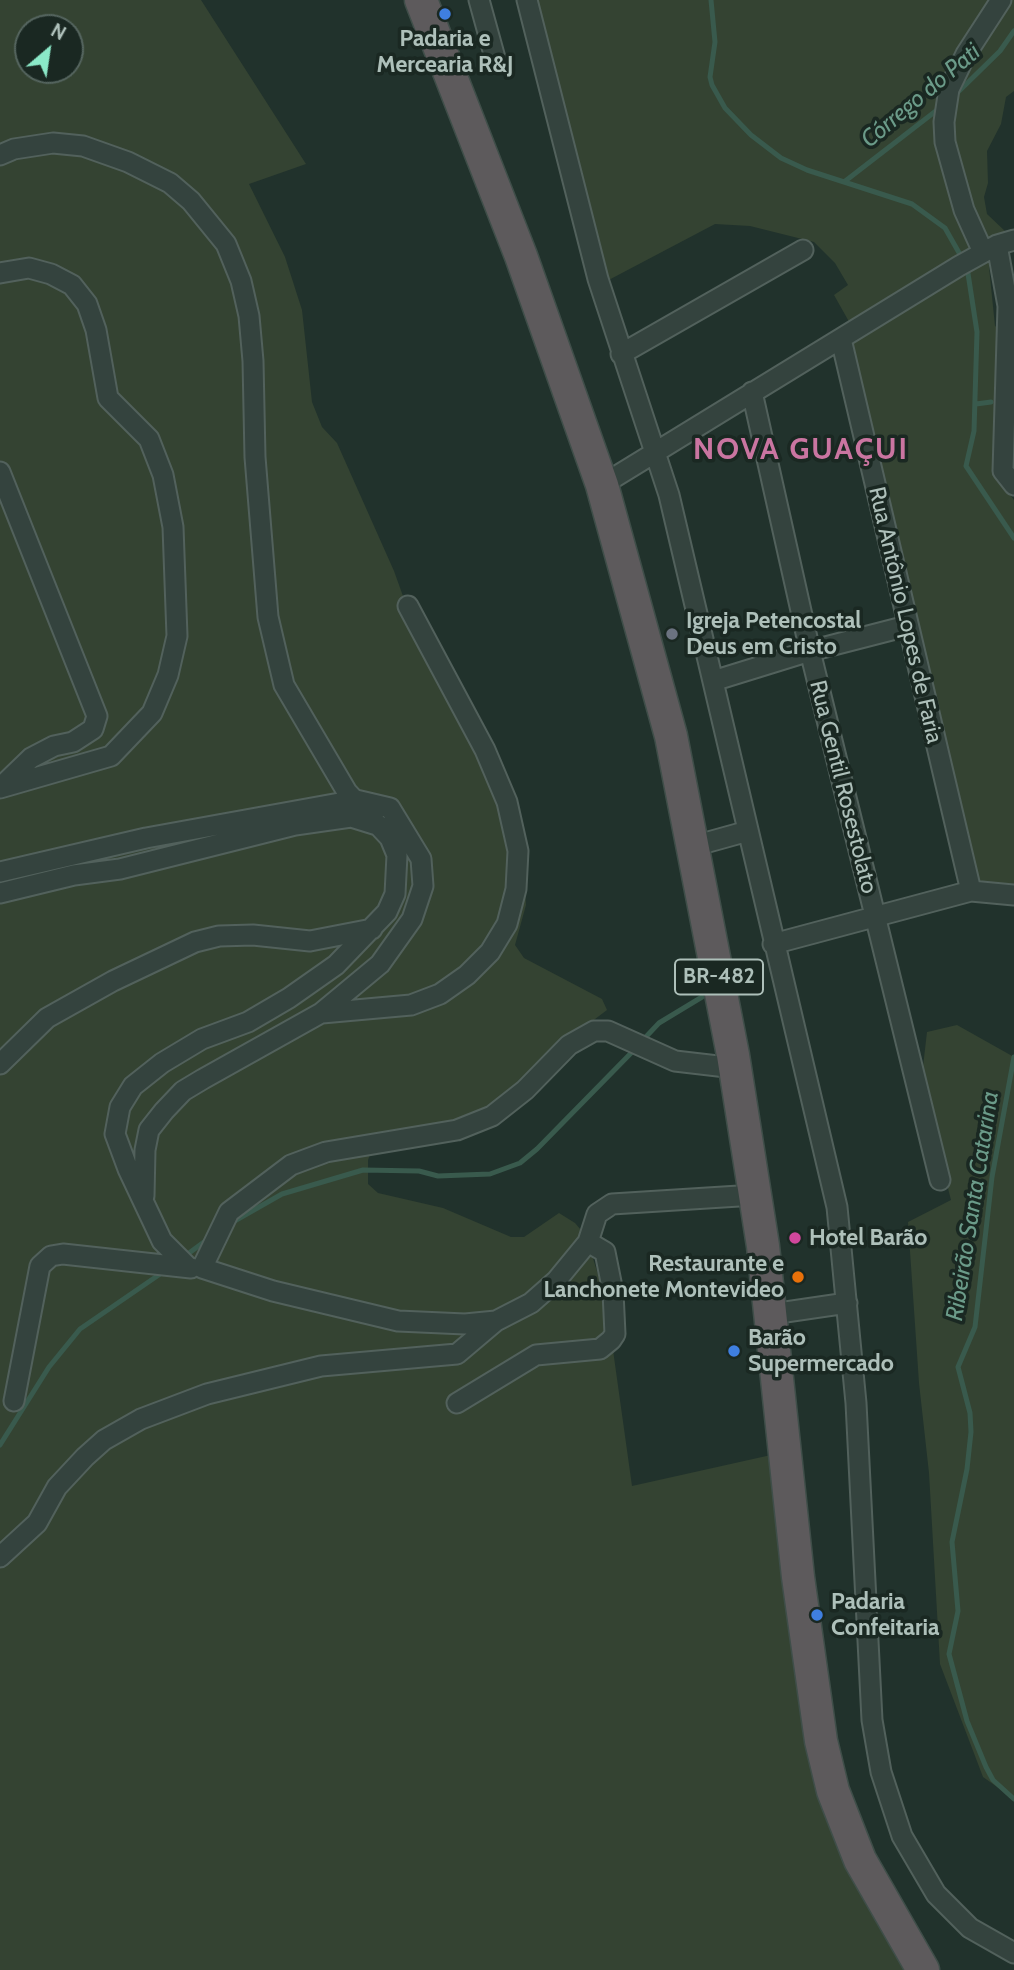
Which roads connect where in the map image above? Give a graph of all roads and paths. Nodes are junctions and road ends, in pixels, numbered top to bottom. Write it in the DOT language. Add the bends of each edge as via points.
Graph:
graph roads {
  1 [pos="421,0"];
  2 [pos="479,0"];
  3 [pos="527,0"];
  4 [pos="1001,0"];
  5 [pos="495,58"];
  6 [pos="0,155"];
  7 [pos="803,250"];
  8 [pos="985,252"];
  9 [pos="0,273"];
  10 [pos="1011,306"];
  11 [pos="841,340"];
  12 [pos="621,354"];
  13 [pos="752,392"];
  14 [pos="1010,393"];
  15 [pos="655,451"];
  16 [pos="0,472"];
  17 [pos="1013,483"];
  18 [pos="601,485"];
  19 [pos="408,606"];
  20 [pos="906,626"];
  21 [pos="810,651"];
  22 [pos="713,681"];
  23 [pos="0,788"];
  24 [pos="356,800"];
  25 [pos="380,826"];
  26 [pos="748,831"];
  27 [pos="694,846"];
  28 [pos="0,872"];
  29 [pos="971,891"];
  30 [pos="0,893"];
  31 [pos="1014,895"];
  32 [pos="874,915"];
  33 [pos="372,929"];
  34 [pos="774,944"];
  35 [pos="321,1013"];
  36 [pos="0,1064"];
  37 [pos="735,1068"];
  38 [pos="940,1180"];
  39 [pos="755,1195"];
  40 [pos="144,1201"];
  41 [pos="588,1242"];
  42 [pos="195,1268"];
  43 [pos="847,1303"];
  44 [pos="772,1314"];
  45 [pos="496,1321"];
  46 [pos="14,1401"];
  47 [pos="457,1403"];
  48 [pos="0,1557"];
  49 [pos="1014,1953"];
  50 [pos="923,1970"];
  1 -- 18 [label="highway, BR-482" via="521,256"];
  2 -- 5 [label="street"];
  3 -- 12 [label="street"];
  4 -- 8 [label="street" via="949,89 945,116 945,142 964,210"];
  6 -- 24 [label="street" via="53,143 83,146 128,162 170,183 226,244 249,316 268,617 284,685"];
  7 -- 12 [label="street"];
  8 -- 10 [label="street"];
  8 -- 11 [label="street"];
  9 -- 23 [label="street" via="29,268 51,274 72,285 87,304 108,398 149,439 163,475 173,527 177,636 152,713 111,756"];
  10 -- 14 [label="street"];
  11 -- 13 [label="street"];
  11 -- 20 [label="street, Rua Antônio Lopes de Faria"];
  12 -- 15 [label="street"];
  13 -- 15 [label="street"];
  13 -- 21 [label="street, Rua Gentil Rosestolato"];
  14 -- 17 [label="street" via="1003,471"];
  15 -- 18 [label="street"];
  15 -- 22 [label="street"];
  16 -- 23 [label="street" via="97,716 93,729 31,758"];
  18 -- 27 [label="highway, BR-482" via="671,736"];
  19 -- 35 [label="street" via="485,750 507,802 518,851 516,889 507,924 490,952 440,994 411,1005"];
  20 -- 21 [label="street"];
  20 -- 29 [label="street, Rua Antônio Lopes de Faria"];
  21 -- 22 [label="street"];
  21 -- 32 [label="street, Rua Gentil Rosestolato"];
  22 -- 26 [label="street"];
  24 -- 25 [label="street"];
  24 -- 28 [label="street" via="158,836"];
  24 -- 35 [label="street" via="390,808 421,859 423,887 412,919 380,964"];
  25 -- 30 [label="street" via="351,817 295,825 120,869"];
  25 -- 33 [label="street" via="397,855 398,876 387,912"];
  26 -- 27 [label="street"];
  26 -- 34 [label="street"];
  27 -- 37 [label="highway, BR-482"];
  29 -- 31 [label="street"];
  29 -- 32 [label="street"];
  32 -- 34 [label="street"];
  32 -- 38 [label="street, Rua Gentil Rosestolato"];
  33 -- 36 [label="street" via="310,941 253,935 195,942 47,1018"];
  33 -- 40 [label="street" via="336,965 289,998 248,1022 202,1040 133,1086 120,1107 115,1135"];
  34 -- 43 [label="street" via="837,1207"];
  35 -- 40 [label="street" via="202,1079 164,1111 149,1130"];
  37 -- 39 [label="highway, BR-482"];
  37 -- 42 [label="street" via="675,1061 608,1031 594,1031 569,1045 492,1116 457,1130 326,1152 291,1165 229,1212"];
  39 -- 41 [label="street" via="612,1204 597,1214"];
  39 -- 44 [label="highway, BR-482"];
  40 -- 42 [label="street" via="162,1241"];
  41 -- 45 [label="street" via="531,1303"];
  41 -- 47 [label="street" via="605,1252 613,1292 615,1334 611,1340 600,1349 536,1355"];
  42 -- 45 [label="street" via="272,1292 398,1321"];
  42 -- 46 [label="street" via="51,1256 40,1266"];
  43 -- 44 [label="street"];
  43 -- 49 [label="street" via="872,1720 881,1772 902,1836 936,1895 970,1928"];
  44 -- 50 [label="highway, BR-482" via="798,1577 821,1741 833,1791 860,1860"];
  45 -- 48 [label="street" via="457,1353 321,1366 207,1394 141,1419 85,1457 57,1487 37,1523"];
}
